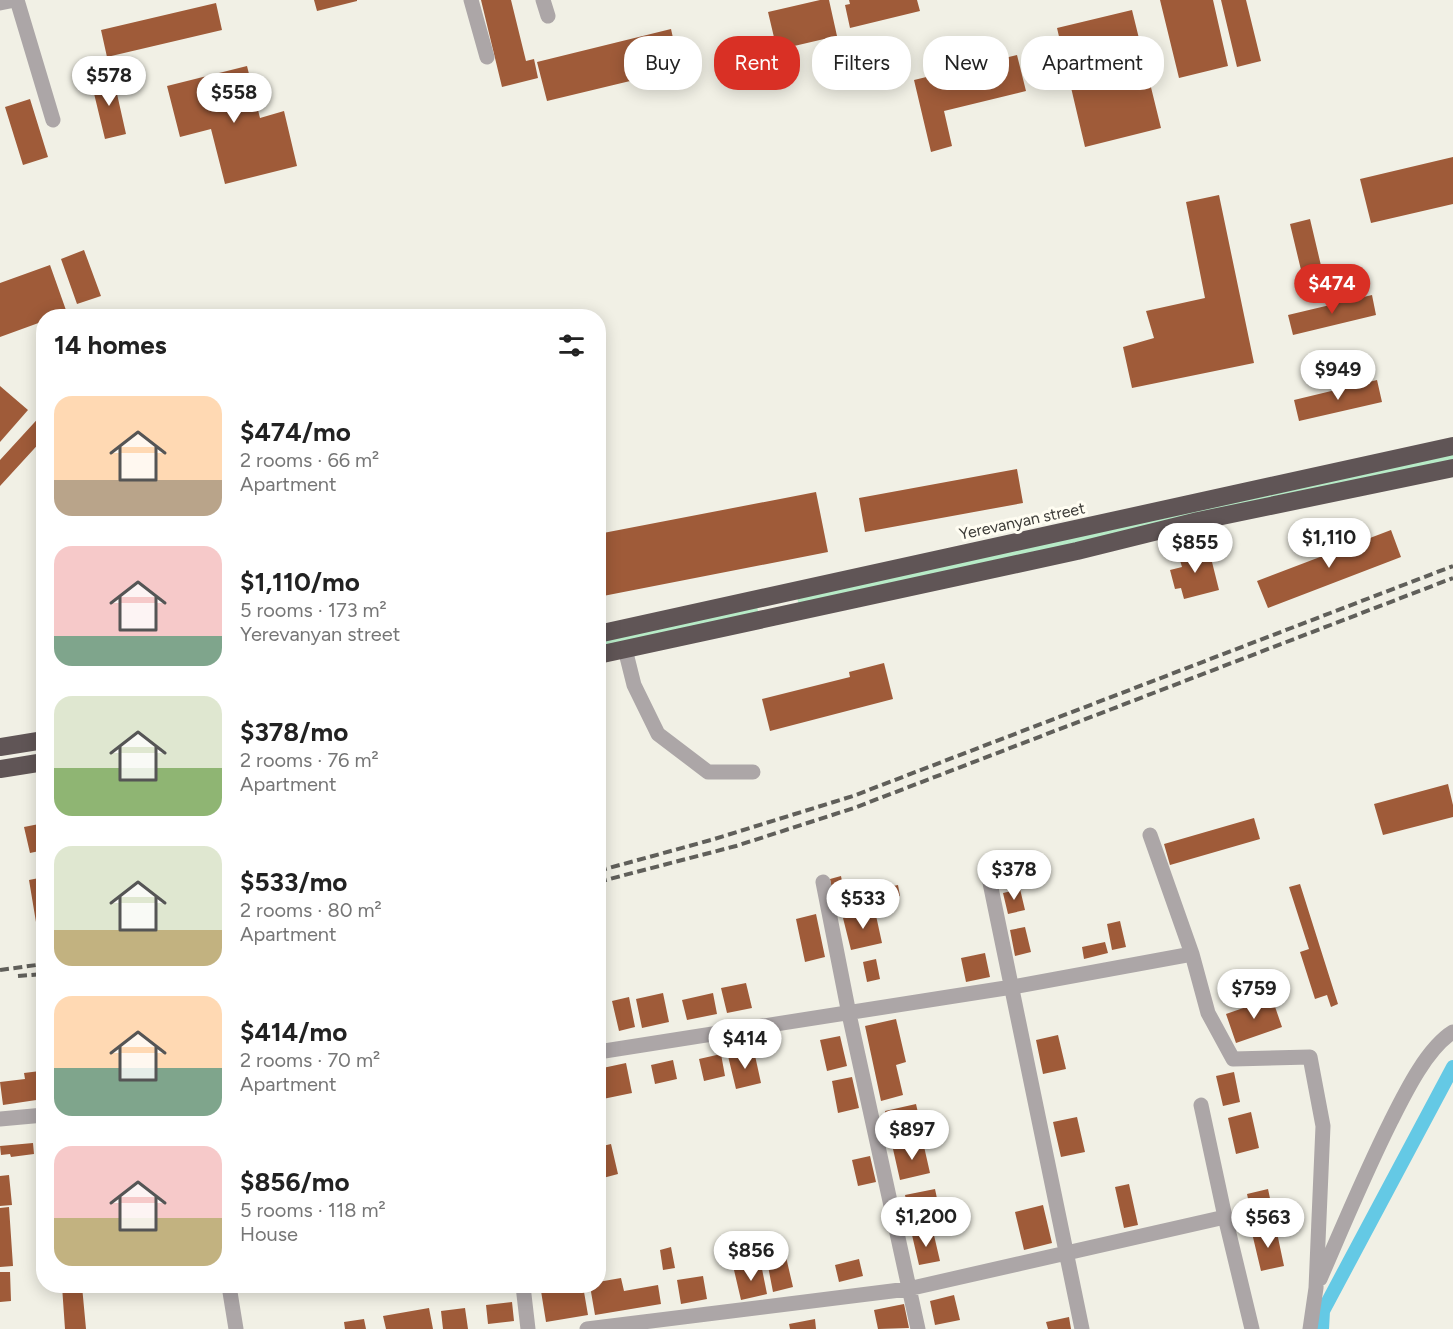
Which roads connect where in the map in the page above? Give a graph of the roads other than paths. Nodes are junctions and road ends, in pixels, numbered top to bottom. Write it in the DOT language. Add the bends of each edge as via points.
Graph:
graph roads {
  1 [pos="16,0"];
  2 [pos="471,0"];
  3 [pos="543,0"];
  4 [pos="0,3"];
  5 [pos="548,16"];
  6 [pos="487,57"];
  7 [pos="53,120"];
  8 [pos="1453,446"];
  9 [pos="1453,468"];
  10 [pos="771,596"];
  11 [pos="777,617"];
  12 [pos="606,632"];
  13 [pos="625,649"];
  14 [pos="606,653"];
  15 [pos="36,741"];
  16 [pos="0,747"];
  17 [pos="36,763"];
  18 [pos="0,770"];
  19 [pos="753,772"];
  20 [pos="1150,835"];
  21 [pos="989,878"];
  22 [pos="823,882"];
  23 [pos="1192,954"];
  24 [pos="1012,987"];
  25 [pos="849,1014"];
  26 [pos="1453,1032"];
  27 [pos="606,1051"];
  28 [pos="1201,1105"];
  29 [pos="36,1116"];
  30 [pos="0,1119"];
  31 [pos="1225,1217"];
  32 [pos="1065,1254"];
  33 [pos="1316,1288"];
  34 [pos="908,1289"];
  35 [pos="230,1293"];
  36 [pos="523,1293"];
  37 [pos="236,1329"];
  38 [pos="528,1329"];
  39 [pos="587,1329"];
  40 [pos="918,1329"];
  41 [pos="1082,1329"];
  42 [pos="1252,1329"];
  43 [pos="1310,1329"];
  1 -- 4 [label="street"];
  1 -- 7 [label="street"];
  2 -- 6 [label="street"];
  3 -- 5 [label="street"];
  8 -- 10 [label="highway, Yerevanyan street"];
  9 -- 11 [label="highway"];
  10 -- 11 [label="highway"];
  10 -- 12 [label="highway, Yerevanyan street"];
  11 -- 13 [label="highway"];
  13 -- 14 [label="highway"];
  13 -- 19 [label="street" via="634,686 658,734 708,772"];
  15 -- 16 [label="highway"];
  17 -- 18 [label="highway"];
  20 -- 23 [label="street"];
  21 -- 24 [label="street"];
  22 -- 25 [label="street"];
  23 -- 24 [label="street"];
  23 -- 33 [label="street" via="1208,1013 1233,1059 1310,1057 1323,1126"];
  24 -- 25 [label="street"];
  24 -- 32 [label="street"];
  25 -- 27 [label="street"];
  25 -- 34 [label="street"];
  26 -- 33 [label="street" via="1444,1037 1412,1080 1367,1170"];
  28 -- 31 [label="street"];
  29 -- 30 [label="street"];
  31 -- 32 [label="street"];
  31 -- 42 [label="street"];
  32 -- 34 [label="street"];
  32 -- 41 [label="street"];
  33 -- 43 [label="street"];
  34 -- 39 [label="street"];
  34 -- 40 [label="street"];
  35 -- 37 [label="street"];
  36 -- 38 [label="street"];
}
